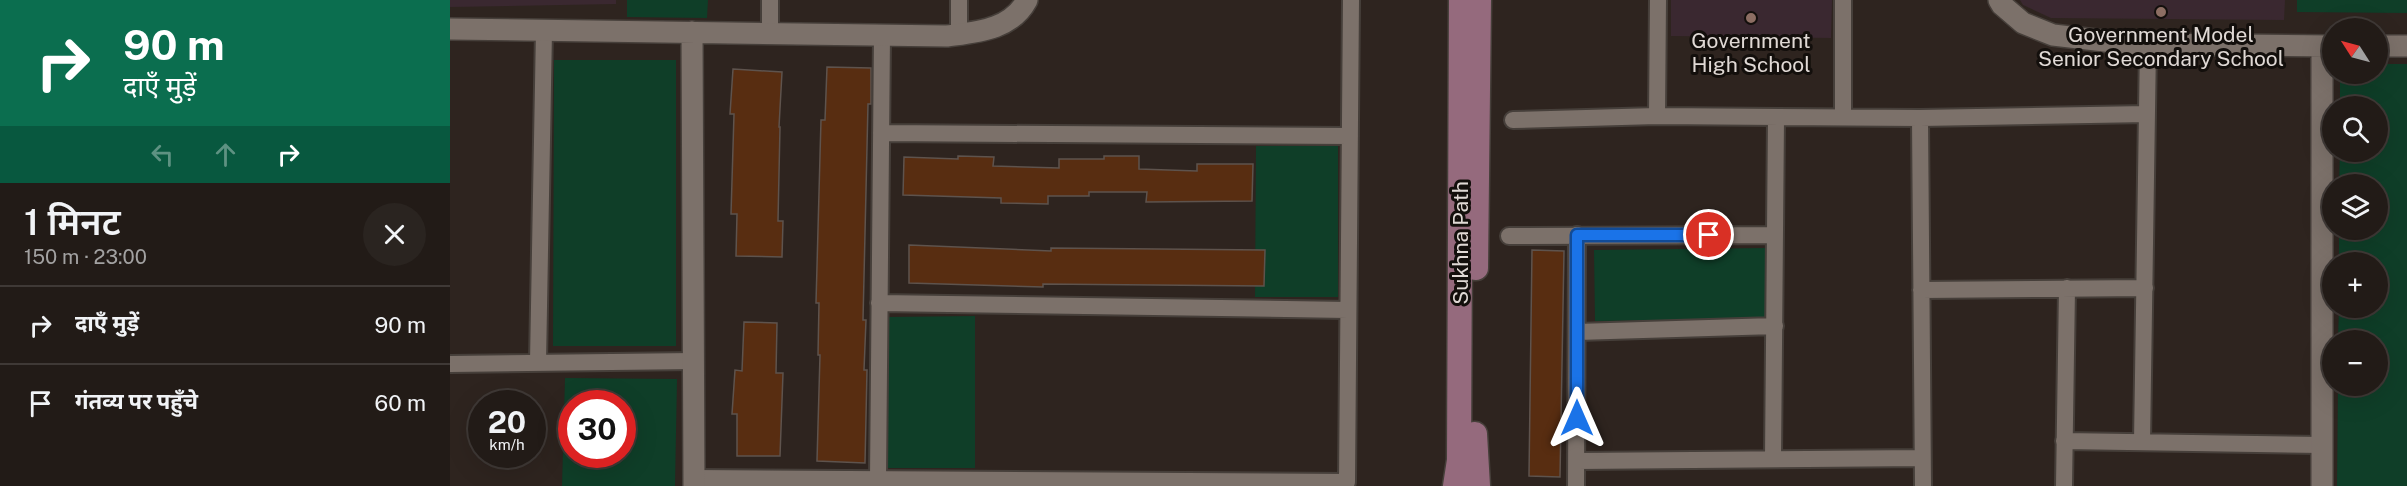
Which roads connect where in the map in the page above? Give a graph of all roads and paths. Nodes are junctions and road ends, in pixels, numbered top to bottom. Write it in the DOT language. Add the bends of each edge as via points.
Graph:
graph roads {
  1 [pos="770,0"];
  2 [pos="959,0"];
  3 [pos="1027,0"];
  4 [pos="1351,0"];
  5 [pos="1461,0"];
  6 [pos="1479,0"];
  7 [pos="1658,0"];
  8 [pos="1843,0"];
  9 [pos="1999,0"];
  10 [pos="450,29"];
  11 [pos="544,30"];
  12 [pos="692,32"];
  13 [pos="770,34"];
  14 [pos="882,35"];
  15 [pos="959,35"];
  16 [pos="2148,45"];
  17 [pos="2322,46"];
  18 [pos="2388,46"];
  19 [pos="2407,46"];
  20 [pos="2327,84"];
  21 [pos="2148,114"];
  22 [pos="1657,116"];
  23 [pos="1843,116"];
  24 [pos="1776,118"];
  25 [pos="1920,118"];
  26 [pos="1513,120"];
  27 [pos="881,133"];
  28 [pos="1350,136"];
  29 [pos="1577,235"];
  30 [pos="1775,235"];
  31 [pos="1509,236"];
  32 [pos="2067,288"];
  33 [pos="2145,288"];
  34 [pos="1921,290"];
  35 [pos="879,303"];
  36 [pos="1348,310"];
  37 [pos="1774,326"];
  38 [pos="1577,332"];
  39 [pos="694,361"];
  40 [pos="538,362"];
  41 [pos="450,364"];
  42 [pos="2064,441"];
  43 [pos="2142,442"];
  44 [pos="2322,445"];
  45 [pos="1922,458"];
  46 [pos="1773,459"];
  47 [pos="1577,461"];
  48 [pos="878,479"];
  49 [pos="694,482"];
  50 [pos="1455,486"];
  51 [pos="1478,486"];
  52 [pos="1576,486"];
  53 [pos="1923,486"];
  54 [pos="2064,486"];
  55 [pos="2322,486"];
  1 -- 13 [label="street"];
  2 -- 15 [label="street"];
  3 -- 15 [label="street" via="1010,20 987,31"];
  4 -- 28 [label="street"];
  5 -- 50 [label="main road, Sukhna Path" via="1459,460"];
  6 -- 51 [label="main road, Sukhna Path" via="1475,459"];
  7 -- 22 [label="street"];
  8 -- 23 [label="street"];
  9 -- 16 [label="street" via="2023,23 2053,35"];
  10 -- 11 [label="street"];
  11 -- 12 [label="street"];
  11 -- 40 [label="street"];
  12 -- 13 [label="street"];
  12 -- 39 [label="street"];
  13 -- 14 [label="street"];
  14 -- 15 [label="street"];
  14 -- 27 [label="street"];
  16 -- 17 [label="street"];
  16 -- 21 [label="street"];
  18 -- 19 [label="street"];
  20 -- 44 [label="street"];
  21 -- 25 [label="street"];
  21 -- 33 [label="street"];
  22 -- 24 [label="street"];
  22 -- 26 [label="street"];
  23 -- 24 [label="street"];
  23 -- 25 [label="street"];
  24 -- 30 [label="street"];
  25 -- 34 [label="street"];
  27 -- 28 [label="street"];
  27 -- 35 [label="street"];
  28 -- 36 [label="street"];
  29 -- 30 [label="street"];
  29 -- 31 [label="street"];
  29 -- 38 [label="street"];
  30 -- 37 [label="street"];
  32 -- 33 [label="street"];
  32 -- 34 [label="street"];
  32 -- 42 [label="street"];
  33 -- 43 [label="street"];
  34 -- 45 [label="street"];
  35 -- 36 [label="street"];
  35 -- 48 [label="street"];
  36 -- 48 [label="street" via="1347,482"];
  37 -- 38 [label="street"];
  37 -- 46 [label="street"];
  38 -- 47 [label="street"];
  39 -- 40 [label="street"];
  39 -- 49 [label="street"];
  40 -- 41 [label="street"];
  42 -- 43 [label="street"];
  42 -- 54 [label="street"];
  43 -- 44 [label="street"];
  44 -- 55 [label="street"];
  45 -- 46 [label="street"];
  45 -- 53 [label="street"];
  46 -- 47 [label="street"];
  47 -- 52 [label="street"];
  48 -- 49 [label="street"];
}
